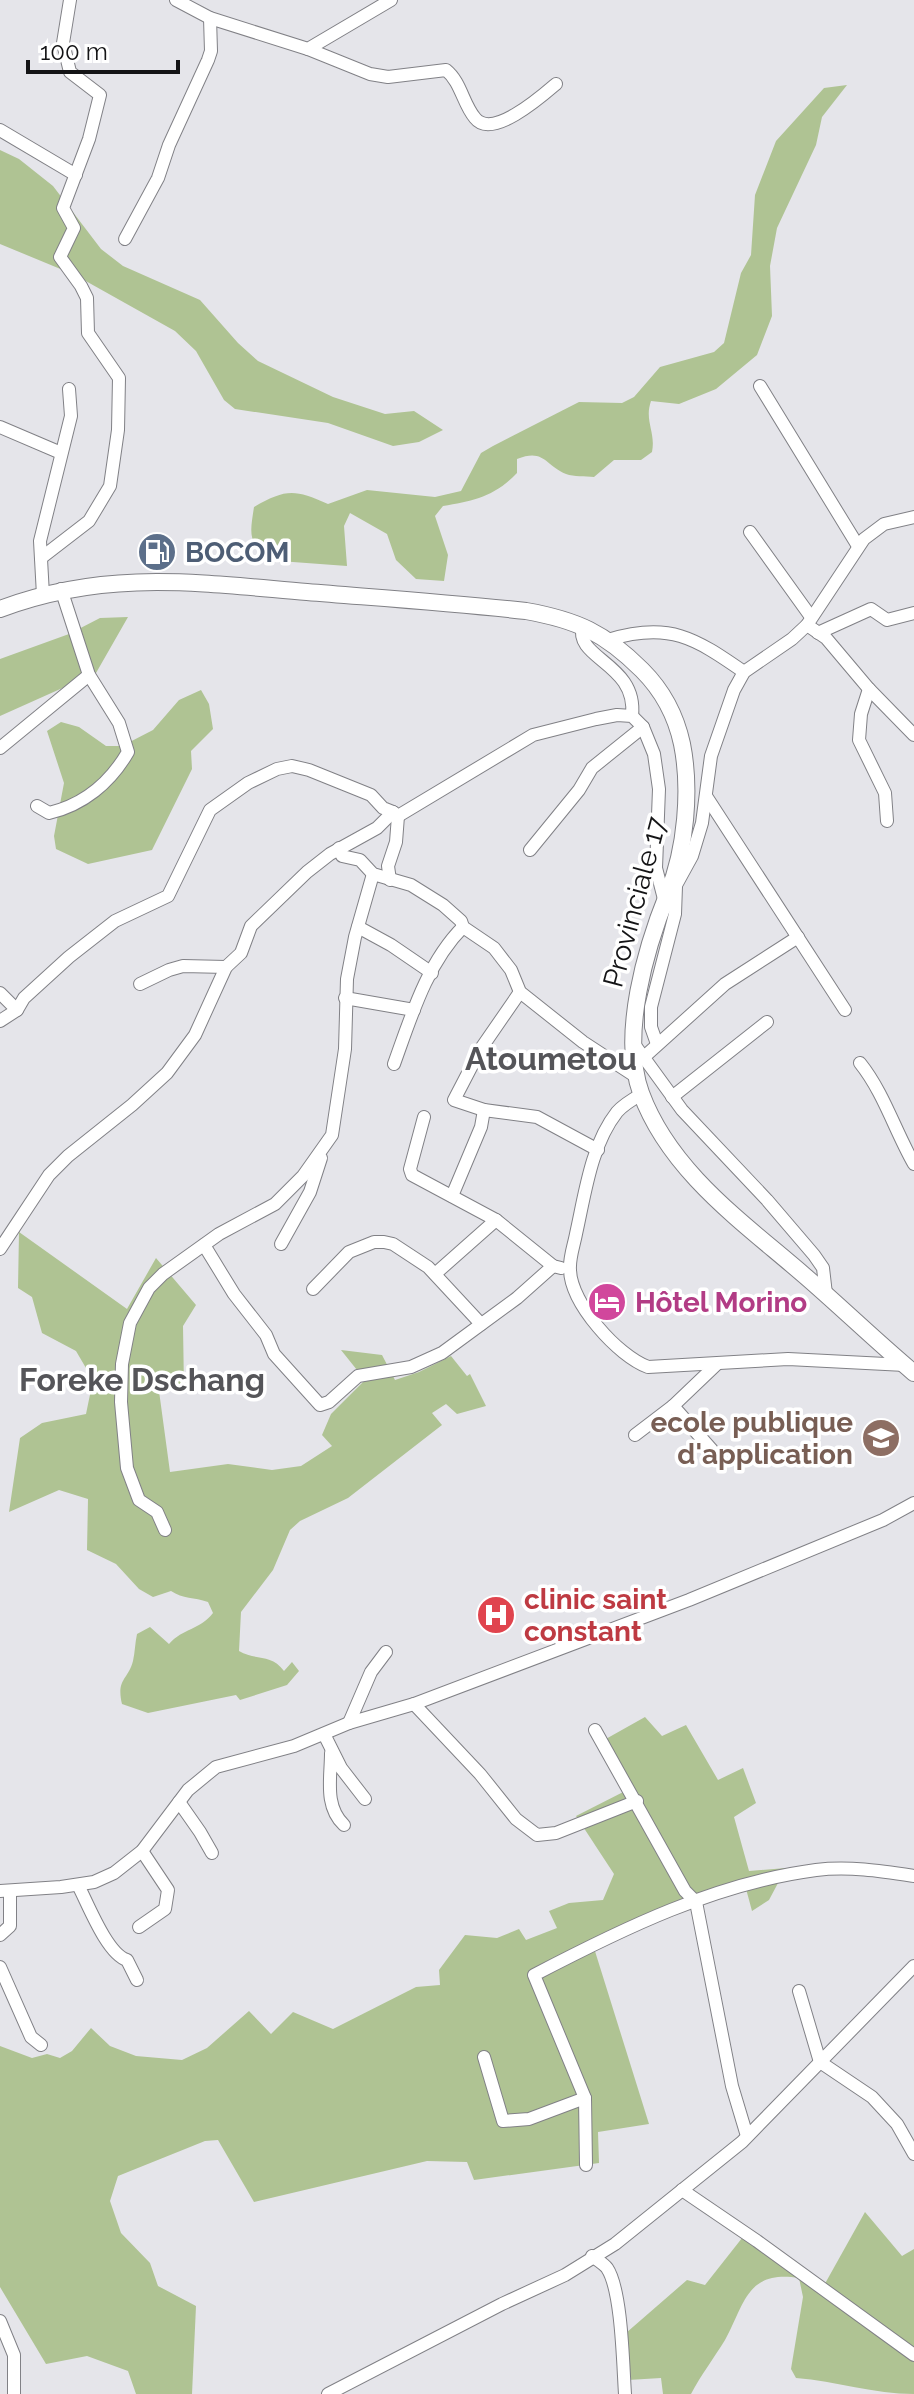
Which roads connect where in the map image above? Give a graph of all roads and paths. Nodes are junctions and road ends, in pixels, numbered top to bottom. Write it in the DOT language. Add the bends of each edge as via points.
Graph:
graph roads {
  1 [pos="70,0"];
  2 [pos="176,0"];
  3 [pos="391,0"];
  4 [pos="210,18"];
  5 [pos="308,49"];
  6 [pos="556,84"];
  7 [pos="0,130"];
  8 [pos="76,175"];
  9 [pos="125,239"];
  10 [pos="760,386"];
  11 [pos="69,389"];
  12 [pos="0,427"];
  13 [pos="61,453"];
  14 [pos="914,517"];
  15 [pos="750,532"];
  16 [pos="858,546"];
  17 [pos="41,558"];
  18 [pos="61,589"];
  19 [pos="43,595"];
  20 [pos="0,609"];
  21 [pos="914,613"];
  22 [pos="809,621"];
  23 [pos="583,626"];
  24 [pos="818,633"];
  25 [pos="608,640"];
  26 [pos="744,672"];
  27 [pos="89,675"];
  28 [pos="869,689"];
  29 [pos="632,716"];
  30 [pos="643,727"];
  31 [pos="914,735"];
  32 [pos="0,748"];
  33 [pos="706,796"];
  34 [pos="37,806"];
  35 [pos="395,814"];
  36 [pos="887,821"];
  37 [pos="339,848"];
  38 [pos="530,850"];
  39 [pos="373,874"];
  40 [pos="390,880"];
  41 [pos="669,893"];
  42 [pos="358,927"];
  43 [pos="463,927"];
  44 [pos="798,937"];
  45 [pos="226,967"];
  46 [pos="432,973"];
  47 [pos="140,984"];
  48 [pos="520,992"];
  49 [pos="0,993"];
  50 [pos="345,998"];
  51 [pos="17,1010"];
  52 [pos="414,1010"];
  53 [pos="845,1010"];
  54 [pos="0,1021"];
  55 [pos="767,1022"];
  56 [pos="657,1044"];
  57 [pos="639,1050"];
  58 [pos="860,1063"];
  59 [pos="394,1064"];
  60 [pos="640,1086"];
  61 [pos="672,1097"];
  62 [pos="484,1110"];
  63 [pos="424,1117"];
  64 [pos="598,1150"];
  65 [pos="322,1151"];
  66 [pos="914,1164"];
  67 [pos="452,1196"];
  68 [pos="496,1220"];
  69 [pos="281,1244"];
  70 [pos="204,1245"];
  71 [pos="0,1249"];
  72 [pos="553,1266"];
  73 [pos="569,1270"];
  74 [pos="435,1274"];
  75 [pos="313,1289"];
  76 [pos="826,1294"];
  77 [pos="481,1324"];
  78 [pos="717,1364"];
  79 [pos="910,1369"];
  80 [pos="673,1406"];
  81 [pos="635,1435"];
  82 [pos="712,1450"];
  83 [pos="914,1503"];
  84 [pos="165,1530"];
  85 [pos="386,1652"];
  86 [pos="414,1704"];
  87 [pos="349,1723"];
  88 [pos="595,1730"];
  89 [pos="324,1734"];
  90 [pos="331,1753"];
  91 [pos="365,1799"];
  92 [pos="637,1801"];
  93 [pos="179,1802"];
  94 [pos="344,1825"];
  95 [pos="142,1851"];
  96 [pos="212,1853"];
  97 [pos="914,1876"];
  98 [pos="78,1885"];
  99 [pos="5,1892"];
  100 [pos="696,1902"];
  101 [pos="139,1927"];
  102 [pos="0,1935"];
  103 [pos="914,1966"];
  104 [pos="0,1967"];
  105 [pos="137,1980"];
  106 [pos="799,1991"];
  107 [pos="41,2045"];
  108 [pos="484,2057"];
  109 [pos="820,2062"];
  110 [pos="585,2098"];
  111 [pos="747,2136"];
  112 [pos="914,2154"];
  113 [pos="586,2165"];
  114 [pos="682,2190"];
  115 [pos="592,2256"];
  116 [pos="0,2321"];
  117 [pos="914,2355"];
  118 [pos="14,2394"];
  119 [pos="328,2394"];
  120 [pos="625,2394"];
  1 -- 8 [label="street" via="63,43 70,72 100,95"];
  2 -- 4 [label="street"];
  3 -- 5 [label="street"];
  4 -- 5 [label="street"];
  4 -- 9 [label="street" via="208,60 158,178"];
  5 -- 6 [label="street" via="388,77 446,70 482,124 506,120"];
  7 -- 8 [label="street"];
  8 -- 17 [label="street" via="63,208 74,228 60,257 87,298 88,333 119,378 118,430 110,486 89,521"];
  10 -- 16 [label="street"];
  11 -- 13 [label="street" via="71,416"];
  12 -- 13 [label="street"];
  13 -- 17 [label="street" via="40,541"];
  14 -- 16 [label="street" via="884,524"];
  15 -- 22 [label="street"];
  16 -- 22 [label="street"];
  17 -- 19 [label="street"];
  18 -- 19 [label="main road, Provinciale 17"];
  18 -- 23 [label="main road, Provinciale 17" via="196,582 500,608"];
  18 -- 27 [label="street"];
  19 -- 20 [label="main road, Provinciale 17"];
  21 -- 24 [label="street" via="887,620 871,609"];
  22 -- 24 [label="street"];
  22 -- 26 [label="street"];
  23 -- 25 [label="main road, Provinciale 17"];
  23 -- 29 [label="street" via="582,642 627,685"];
  24 -- 28 [label="street"];
  25 -- 26 [label="street" via="630,633 674,634 710,648"];
  25 -- 41 [label="main road, Provinciale 17" via="654,682 680,734 687,770 685,821"];
  26 -- 33 [label="street" via="711,756"];
  27 -- 32 [label="street"];
  27 -- 34 [label="street" via="119,723 128,752 110,779 69,808 49,813"];
  28 -- 31 [label="street"];
  28 -- 36 [label="street" via="859,740 885,793"];
  29 -- 30 [label="street"];
  29 -- 35 [label="street" via="533,735"];
  30 -- 38 [label="street" via="592,768"];
  30 -- 41 [label="street" via="659,789 656,868"];
  33 -- 41 [label="street" via="692,856"];
  33 -- 44 [label="street"];
  35 -- 37 [label="street"];
  35 -- 40 [label="street"];
  35 -- 51 [label="street" via="371,795 292,766 248,783 210,810 168,896 115,921 47,977"];
  37 -- 39 [label="street" via="342,856 360,860"];
  37 -- 45 [label="street" via="251,926 241,953"];
  39 -- 40 [label="street"];
  39 -- 42 [label="street"];
  40 -- 43 [label="street" via="427,894"];
  41 -- 56 [label="street" via="675,914 651,1007"];
  41 -- 57 [label="main road, Provinciale 17" via="635,1009"];
  42 -- 46 [label="street"];
  42 -- 50 [label="street"];
  43 -- 46 [label="street"];
  43 -- 48 [label="street" via="494,948"];
  44 -- 53 [label="street"];
  44 -- 56 [label="street" via="725,984"];
  45 -- 47 [label="street" via="183,966"];
  45 -- 71 [label="street" via="195,1035 167,1073 59,1166"];
  46 -- 52 [label="street"];
  48 -- 60 [label="street"];
  48 -- 62 [label="street" via="454,1100"];
  49 -- 51 [label="street"];
  50 -- 52 [label="street"];
  50 -- 65 [label="street" via="336,1125"];
  51 -- 54 [label="street"];
  52 -- 59 [label="street"];
  55 -- 61 [label="street"];
  56 -- 57 [label="street"];
  57 -- 60 [label="main road, Provinciale 17"];
  57 -- 61 [label="street"];
  58 -- 66 [label="street"];
  60 -- 64 [label="street" via="617,1112"];
  60 -- 76 [label="main road, Provinciale 17" via="668,1144 685,1166"];
  61 -- 76 [label="street" via="814,1255 823,1268"];
  62 -- 64 [label="street" via="537,1117"];
  62 -- 67 [label="street"];
  63 -- 67 [label="street" via="410,1169 417,1179"];
  64 -- 73 [label="street"];
  65 -- 69 [label="street" via="310,1192"];
  65 -- 70 [label="street" via="275,1204"];
  67 -- 68 [label="street"];
  68 -- 72 [label="street"];
  68 -- 74 [label="street"];
  70 -- 77 [label="street" via="274,1354 320,1405 358,1376 425,1362"];
  70 -- 84 [label="street" via="149,1288 130,1323 122,1364 127,1468 139,1500 157,1512"];
  72 -- 73 [label="street"];
  72 -- 77 [label="street"];
  73 -- 78 [label="street" via="581,1303 607,1338 637,1363 659,1368"];
  74 -- 75 [label="street" via="393,1244 374,1242 349,1252"];
  74 -- 77 [label="street"];
  76 -- 79 [label="main road, Provinciale 17"];
  78 -- 79 [label="street" via="788,1359"];
  78 -- 80 [label="street"];
  80 -- 81 [label="street"];
  80 -- 82 [label="street"];
  83 -- 86 [label="street" via="689,1600"];
  85 -- 87 [label="street" via="371,1672"];
  86 -- 87 [label="street"];
  86 -- 92 [label="street" via="516,1819 537,1835 556,1833"];
  87 -- 89 [label="street"];
  88 -- 92 [label="street"];
  89 -- 90 [label="street"];
  89 -- 93 [label="street" via="216,1767"];
  90 -- 91 [label="street"];
  90 -- 94 [label="street" via="331,1805"];
  92 -- 100 [label="street"];
  93 -- 95 [label="street"];
  93 -- 96 [label="street"];
  95 -- 98 [label="street" via="114,1873"];
  95 -- 101 [label="street" via="168,1890 165,1909"];
  97 -- 100 [label="street" via="869,1869 818,1870"];
  98 -- 99 [label="street"];
  98 -- 105 [label="street" via="107,1940"];
  99 -- 102 [label="street" via="10,1926"];
  100 -- 110 [label="street" via="611,1935 534,1975"];
  100 -- 111 [label="street" via="732,2086"];
  103 -- 109 [label="street"];
  104 -- 107 [label="street" via="31,2037"];
  106 -- 109 [label="street"];
  108 -- 110 [label="street" via="503,2121 529,2119"];
  109 -- 111 [label="street"];
  109 -- 112 [label="street" via="872,2097 897,2124"];
  110 -- 113 [label="street"];
  111 -- 114 [label="street"];
  114 -- 115 [label="street"];
  114 -- 117 [label="street"];
  115 -- 119 [label="street" via="565,2275"];
  115 -- 120 [label="street" via="607,2268 613,2287"];
  116 -- 118 [label="street" via="14,2355"];
}
